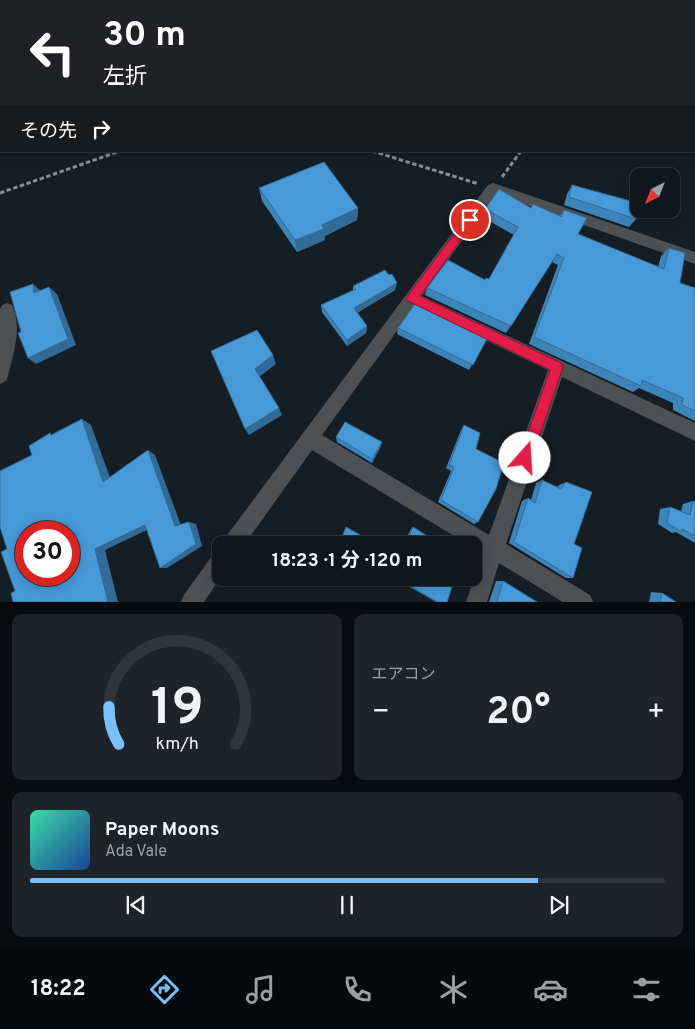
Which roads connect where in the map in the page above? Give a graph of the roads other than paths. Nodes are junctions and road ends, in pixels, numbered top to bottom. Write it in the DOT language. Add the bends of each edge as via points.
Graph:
graph roads {
  1 [pos="695,258"];
  2 [pos="412,298"];
  3 [pos="7,310"];
  4 [pos="557,367"];
  5 [pos="0,376"];
  6 [pos="695,432"];
  7 [pos="310,438"];
  8 [pos="239,536"];
  9 [pos="494,549"];
  10 [pos="212,573"];
  11 [pos="191,602"];
  12 [pos="476,602"];
  13 [pos="583,602"];
  1 -- 2 [label="street" via="494,188"];
  2 -- 4 [label="street"];
  2 -- 7 [label="street"];
  3 -- 5 [label="street" via="9,336"];
  4 -- 6 [label="street"];
  4 -- 9 [label="street"];
  7 -- 8 [label="street"];
  7 -- 9 [label="street"];
  9 -- 12 [label="street"];
  9 -- 13 [label="street"];
  10 -- 11 [label="street"];
}
